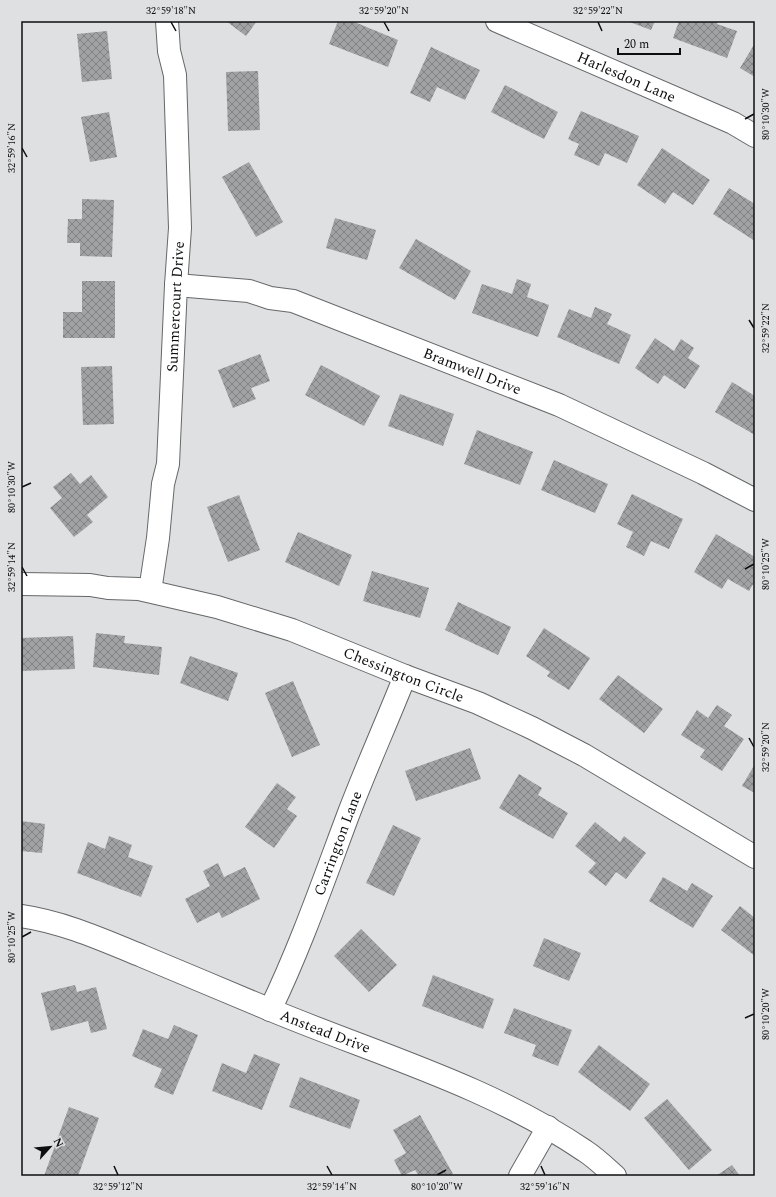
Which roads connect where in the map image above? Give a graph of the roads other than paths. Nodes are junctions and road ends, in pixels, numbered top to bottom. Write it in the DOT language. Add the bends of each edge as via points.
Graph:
graph roads {
  1 [pos="167,21"];
  2 [pos="497,21"];
  3 [pos="755,136"];
  4 [pos="176,284"];
  5 [pos="755,500"];
  6 [pos="21,584"];
  7 [pos="150,591"];
  8 [pos="404,676"];
  9 [pos="755,857"];
  10 [pos="21,916"];
  11 [pos="270,1010"];
  12 [pos="548,1127"];
  13 [pos="520,1176"];
  14 [pos="616,1176"];
  1 -- 4 [label="street, Summercourt Drive" via="174,75 180,228"];
  2 -- 3 [label="street, Harlesdon Lane" via="733,123"];
  4 -- 5 [label="street, Bramwell Drive" via="249,291 270,298 293,301 559,405"];
  4 -- 7 [label="street, Summercourt Drive" via="168,464 163,484"];
  6 -- 7 [label="street, Chessington Circle" via="90,585"];
  7 -- 8 [label="street, Chessington Circle" via="217,607 292,630"];
  8 -- 9 [label="street, Chessington Circle" via="478,703 532,728"];
  8 -- 11 [label="street, Carrington Lane" via="288,973"];
  10 -- 11 [label="street, Anstead Drive" via="102,939"];
  11 -- 12 [label="street, Anstead Drive" via="438,1074"];
  12 -- 13 [label="street"];
  12 -- 14 [label="street, Anstead Drive" via="587,1152"];
}
